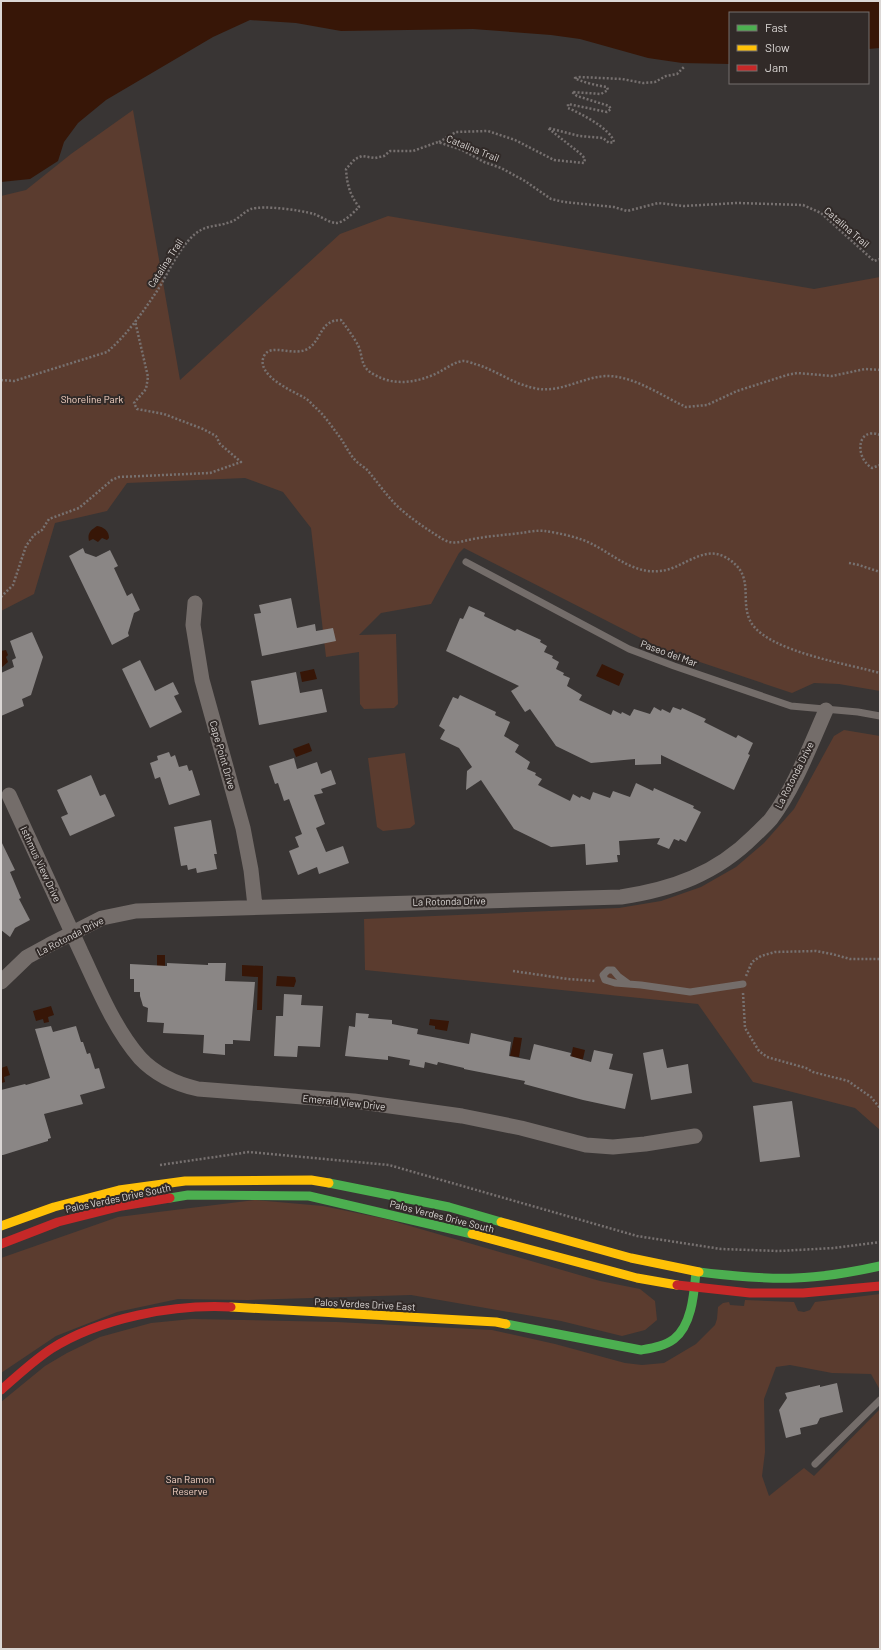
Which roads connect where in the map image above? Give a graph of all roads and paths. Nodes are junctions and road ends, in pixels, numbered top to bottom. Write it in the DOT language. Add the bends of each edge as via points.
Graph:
graph roads {
  1 [pos="684,67"];
  2 [pos="438,142"];
  3 [pos="880,259"];
  4 [pos="135,320"];
  5 [pos="880,370"];
  6 [pos="1,380"];
  7 [pos="880,435"];
  8 [pos="880,465"];
  9 [pos="466,562"];
  10 [pos="848,563"];
  11 [pos="879,572"];
  12 [pos="1,597"];
  13 [pos="195,603"];
  14 [pos="880,673"];
  15 [pos="826,710"];
  16 [pos="880,716"];
  17 [pos="9,795"];
  18 [pos="255,906"];
  19 [pos="72,933"];
  20 [pos="880,959"];
  21 [pos="513,971"];
  22 [pos="605,980"];
  23 [pos="1,982"];
  24 [pos="629,984"];
  25 [pos="743,984"];
  26 [pos="880,1108"];
  27 [pos="695,1136"];
  28 [pos="1,1226"];
  29 [pos="1,1244"];
  30 [pos="880,1266"];
  31 [pos="696,1272"];
  32 [pos="880,1286"];
  33 [pos="694,1288"];
  34 [pos="1,1390"];
  35 [pos="880,1400"];
  36 [pos="814,1464"];
  1 -- 2 [label="path" via="677,74 655,82 575,78 580,82 608,87 608,90 601,94 572,92 611,109 607,112 568,104 568,108 594,121 613,138 614,142 609,143 603,138 579,136 548,128 582,155 584,163 554,160 515,140 488,131 456,132"];
  2 -- 3 [label="path, Catalina Trail" via="501,168 551,198 564,202 614,207 627,211 658,203 684,206 737,203 803,205 820,213 874,261"];
  2 -- 4 [label="path, Catalina Trail" via="420,150 396,150 375,158 362,156 355,159 346,169 349,192 359,208 343,221 336,223 312,214 270,207 243,212 232,222 201,230 171,265 157,291"];
  4 -- 6 [label="path, Catalina Trail" via="107,352 14,381"];
  4 -- 12 [label="path" via="148,377 146,390 134,403 137,409 164,414 203,429 216,436 220,444 241,462 210,473 119,477 112,480 80,508 49,519 26,546 12,585"];
  5 -- 14 [label="path" via="865,369 832,376 792,374 737,391 707,405 686,407 641,384 621,378 606,376 562,388 535,389 523,386 486,367 464,361 417,380 396,381 375,376 364,368 359,347 341,320 334,320 326,325 310,348 294,353 279,349 270,351 264,354 262,362 272,379 307,399 320,412 356,461 403,511 444,540 452,544 544,531 587,541 630,566 645,571 661,571 704,555 722,556 735,565 744,577 748,615 752,624 761,633 802,654"];
  7 -- 8 [label="path" via="874,433 864,436 859,449 866,464 872,468"];
  9 -- 15 [label="lane, Paseo del Mar" via="629,649 791,706"];
  10 -- 11 [label="path"];
  13 -- 18 [label="street, Cape Point Drive" via="193,625 202,680 243,828"];
  15 -- 16 [label="lane, Paseo del Mar"];
  15 -- 18 [label="street, La Rotonda Drive" via="802,765 770,820 736,853 715,867 676,885 621,897"];
  17 -- 19 [label="street, Isthmus View Drive"];
  18 -- 19 [label="street, La Rotonda Drive" via="136,911 102,918"];
  19 -- 23 [label="street, La Rotonda Drive" via="28,957"];
  19 -- 27 [label="street, Emerald View Drive" via="105,1002 127,1040 153,1069 181,1085 198,1089 354,1102 462,1116 586,1145 613,1147"];
  20 -- 25 [label="path" via="850,959 816,951 775,952 760,956 752,962"];
  21 -- 22 [label="path" via="592,982"];
  22 -- 24 [label="lane"];
  22 -- 24 [label="lane" via="603,976 608,970 613,970"];
  24 -- 25 [label="lane" via="690,992"];
  25 -- 26 [label="path" via="745,1028 759,1051 767,1057 848,1081 871,1097"];
  28 -- 31 [label="main road, Palos Verdes Drive South" via="54,1207 118,1190 185,1180 311,1180 449,1207 631,1258"];
  29 -- 33 [label="main road, Palos Verdes Drive South" via="58,1222 122,1206 188,1195 309,1196 442,1226 637,1278"];
  30 -- 31 [label="main road, Palos Verdes Drive South" via="796,1278 745,1277"];
  31 -- 33 [label="main road, Palos Verdes Drive East"];
  32 -- 33 [label="main road, Palos Verdes Drive South" via="803,1294"];
  33 -- 34 [label="main road, Palos Verdes Drive East" via="687,1318 680,1332 667,1343 641,1350 496,1322 210,1306 164,1311 110,1322 85,1331 30,1364"];
  35 -- 36 [label="lane"];
}
